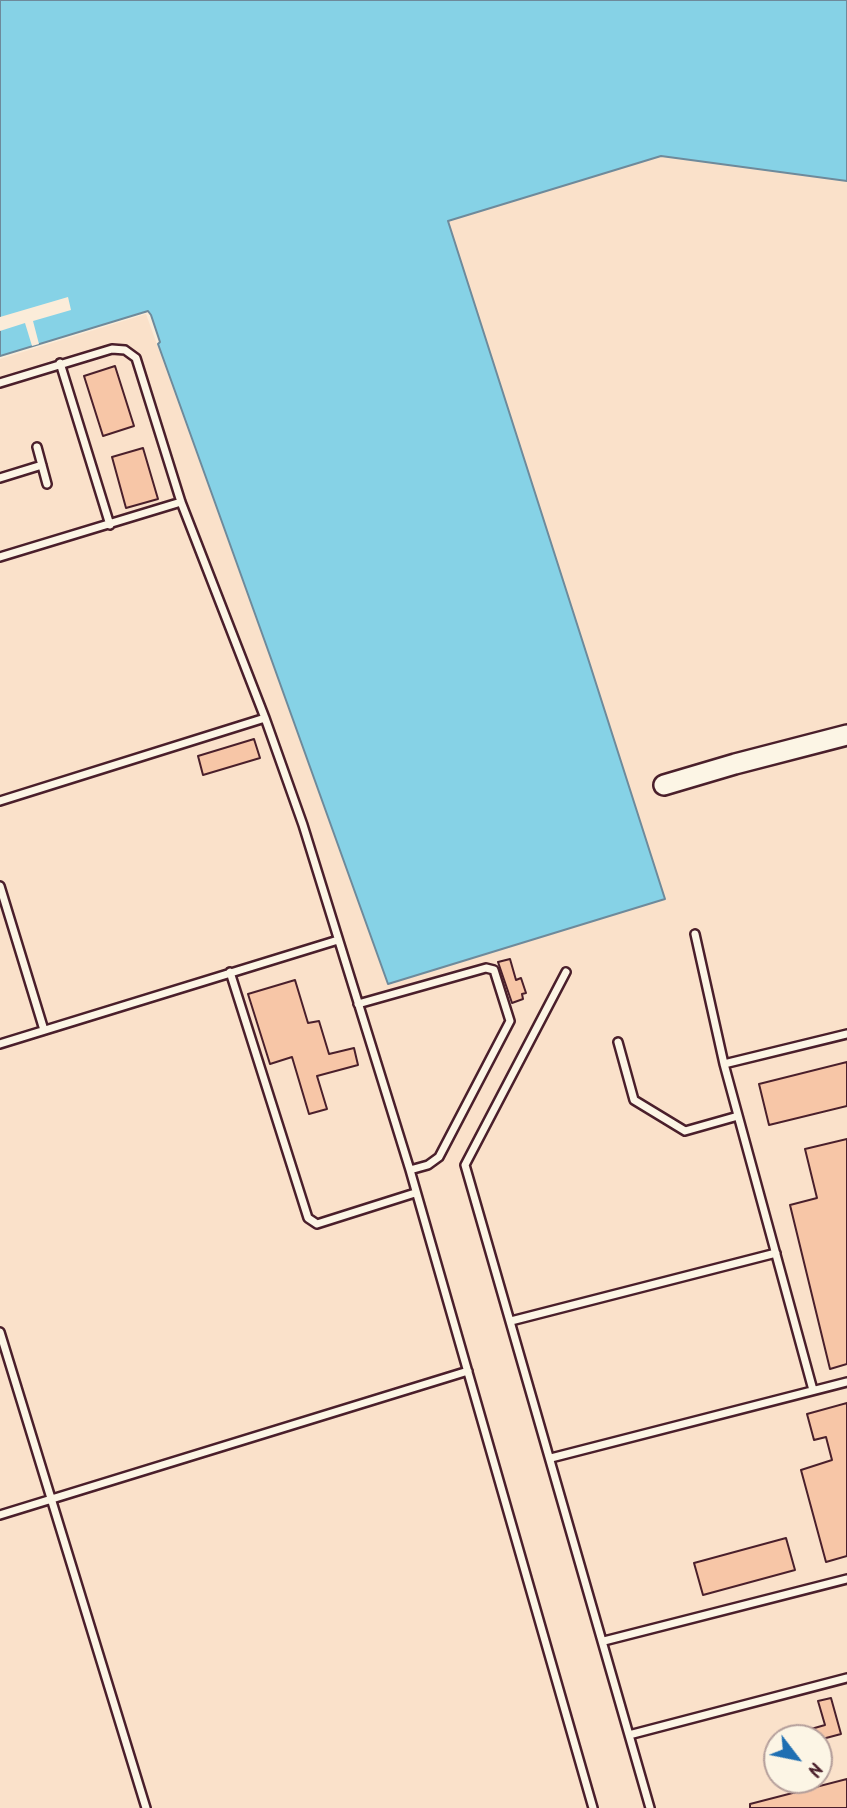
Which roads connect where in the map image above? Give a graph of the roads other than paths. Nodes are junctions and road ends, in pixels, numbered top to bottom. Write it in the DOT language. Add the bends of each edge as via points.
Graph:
graph roads {
  1 [pos="60,363"];
  2 [pos="0,383"];
  3 [pos="37,447"];
  4 [pos="42,465"];
  5 [pos="0,478"];
  6 [pos="47,484"];
  7 [pos="181,502"];
  8 [pos="110,525"];
  9 [pos="0,557"];
  10 [pos="265,718"];
  11 [pos="847,735"];
  12 [pos="664,785"];
  13 [pos="0,801"];
  14 [pos="0,886"];
  15 [pos="695,934"];
  16 [pos="338,940"];
  17 [pos="230,972"];
  18 [pos="566,972"];
  19 [pos="358,1004"];
  20 [pos="44,1030"];
  21 [pos="847,1034"];
  22 [pos="618,1042"];
  23 [pos="0,1044"];
  24 [pos="724,1064"];
  25 [pos="738,1116"];
  26 [pos="410,1170"];
  27 [pos="415,1193"];
  28 [pos="776,1253"];
  29 [pos="511,1321"];
  30 [pos="0,1332"];
  31 [pos="468,1371"];
  32 [pos="847,1382"];
  33 [pos="813,1390"];
  34 [pos="551,1458"];
  35 [pos="51,1499"];
  36 [pos="0,1515"];
  37 [pos="847,1579"];
  38 [pos="604,1641"];
  39 [pos="847,1678"];
  40 [pos="629,1735"];
  41 [pos="146,1808"];
  42 [pos="593,1808"];
  43 [pos="650,1808"];
  1 -- 2 [label="lane"];
  1 -- 7 [label="lane" via="112,349 125,350 136,358"];
  1 -- 8 [label="lane"];
  3 -- 4 [label="lane"];
  4 -- 5 [label="lane"];
  4 -- 6 [label="lane"];
  7 -- 8 [label="lane"];
  7 -- 10 [label="lane"];
  8 -- 9 [label="lane"];
  10 -- 13 [label="lane"];
  10 -- 16 [label="lane"];
  11 -- 12 [label="street"];
  14 -- 20 [label="lane"];
  15 -- 24 [label="lane"];
  16 -- 17 [label="lane"];
  16 -- 19 [label="lane"];
  17 -- 20 [label="lane"];
  17 -- 27 [label="lane" via="308,1218 317,1224"];
  18 -- 29 [label="lane" via="465,1165"];
  19 -- 26 [label="lane"];
  19 -- 26 [label="lane" via="492,968 510,1021 439,1157"];
  20 -- 23 [label="lane"];
  21 -- 24 [label="lane"];
  22 -- 25 [label="lane" via="634,1100 685,1131"];
  24 -- 25 [label="lane"];
  25 -- 28 [label="lane"];
  26 -- 27 [label="lane"];
  27 -- 31 [label="lane"];
  28 -- 29 [label="lane"];
  28 -- 33 [label="lane"];
  29 -- 34 [label="lane"];
  30 -- 35 [label="lane"];
  31 -- 35 [label="lane"];
  31 -- 42 [label="lane"];
  32 -- 33 [label="lane"];
  33 -- 34 [label="lane"];
  34 -- 38 [label="lane"];
  35 -- 36 [label="lane"];
  35 -- 41 [label="lane"];
  37 -- 38 [label="lane"];
  38 -- 40 [label="lane"];
  39 -- 40 [label="lane"];
  40 -- 43 [label="lane"];
}
